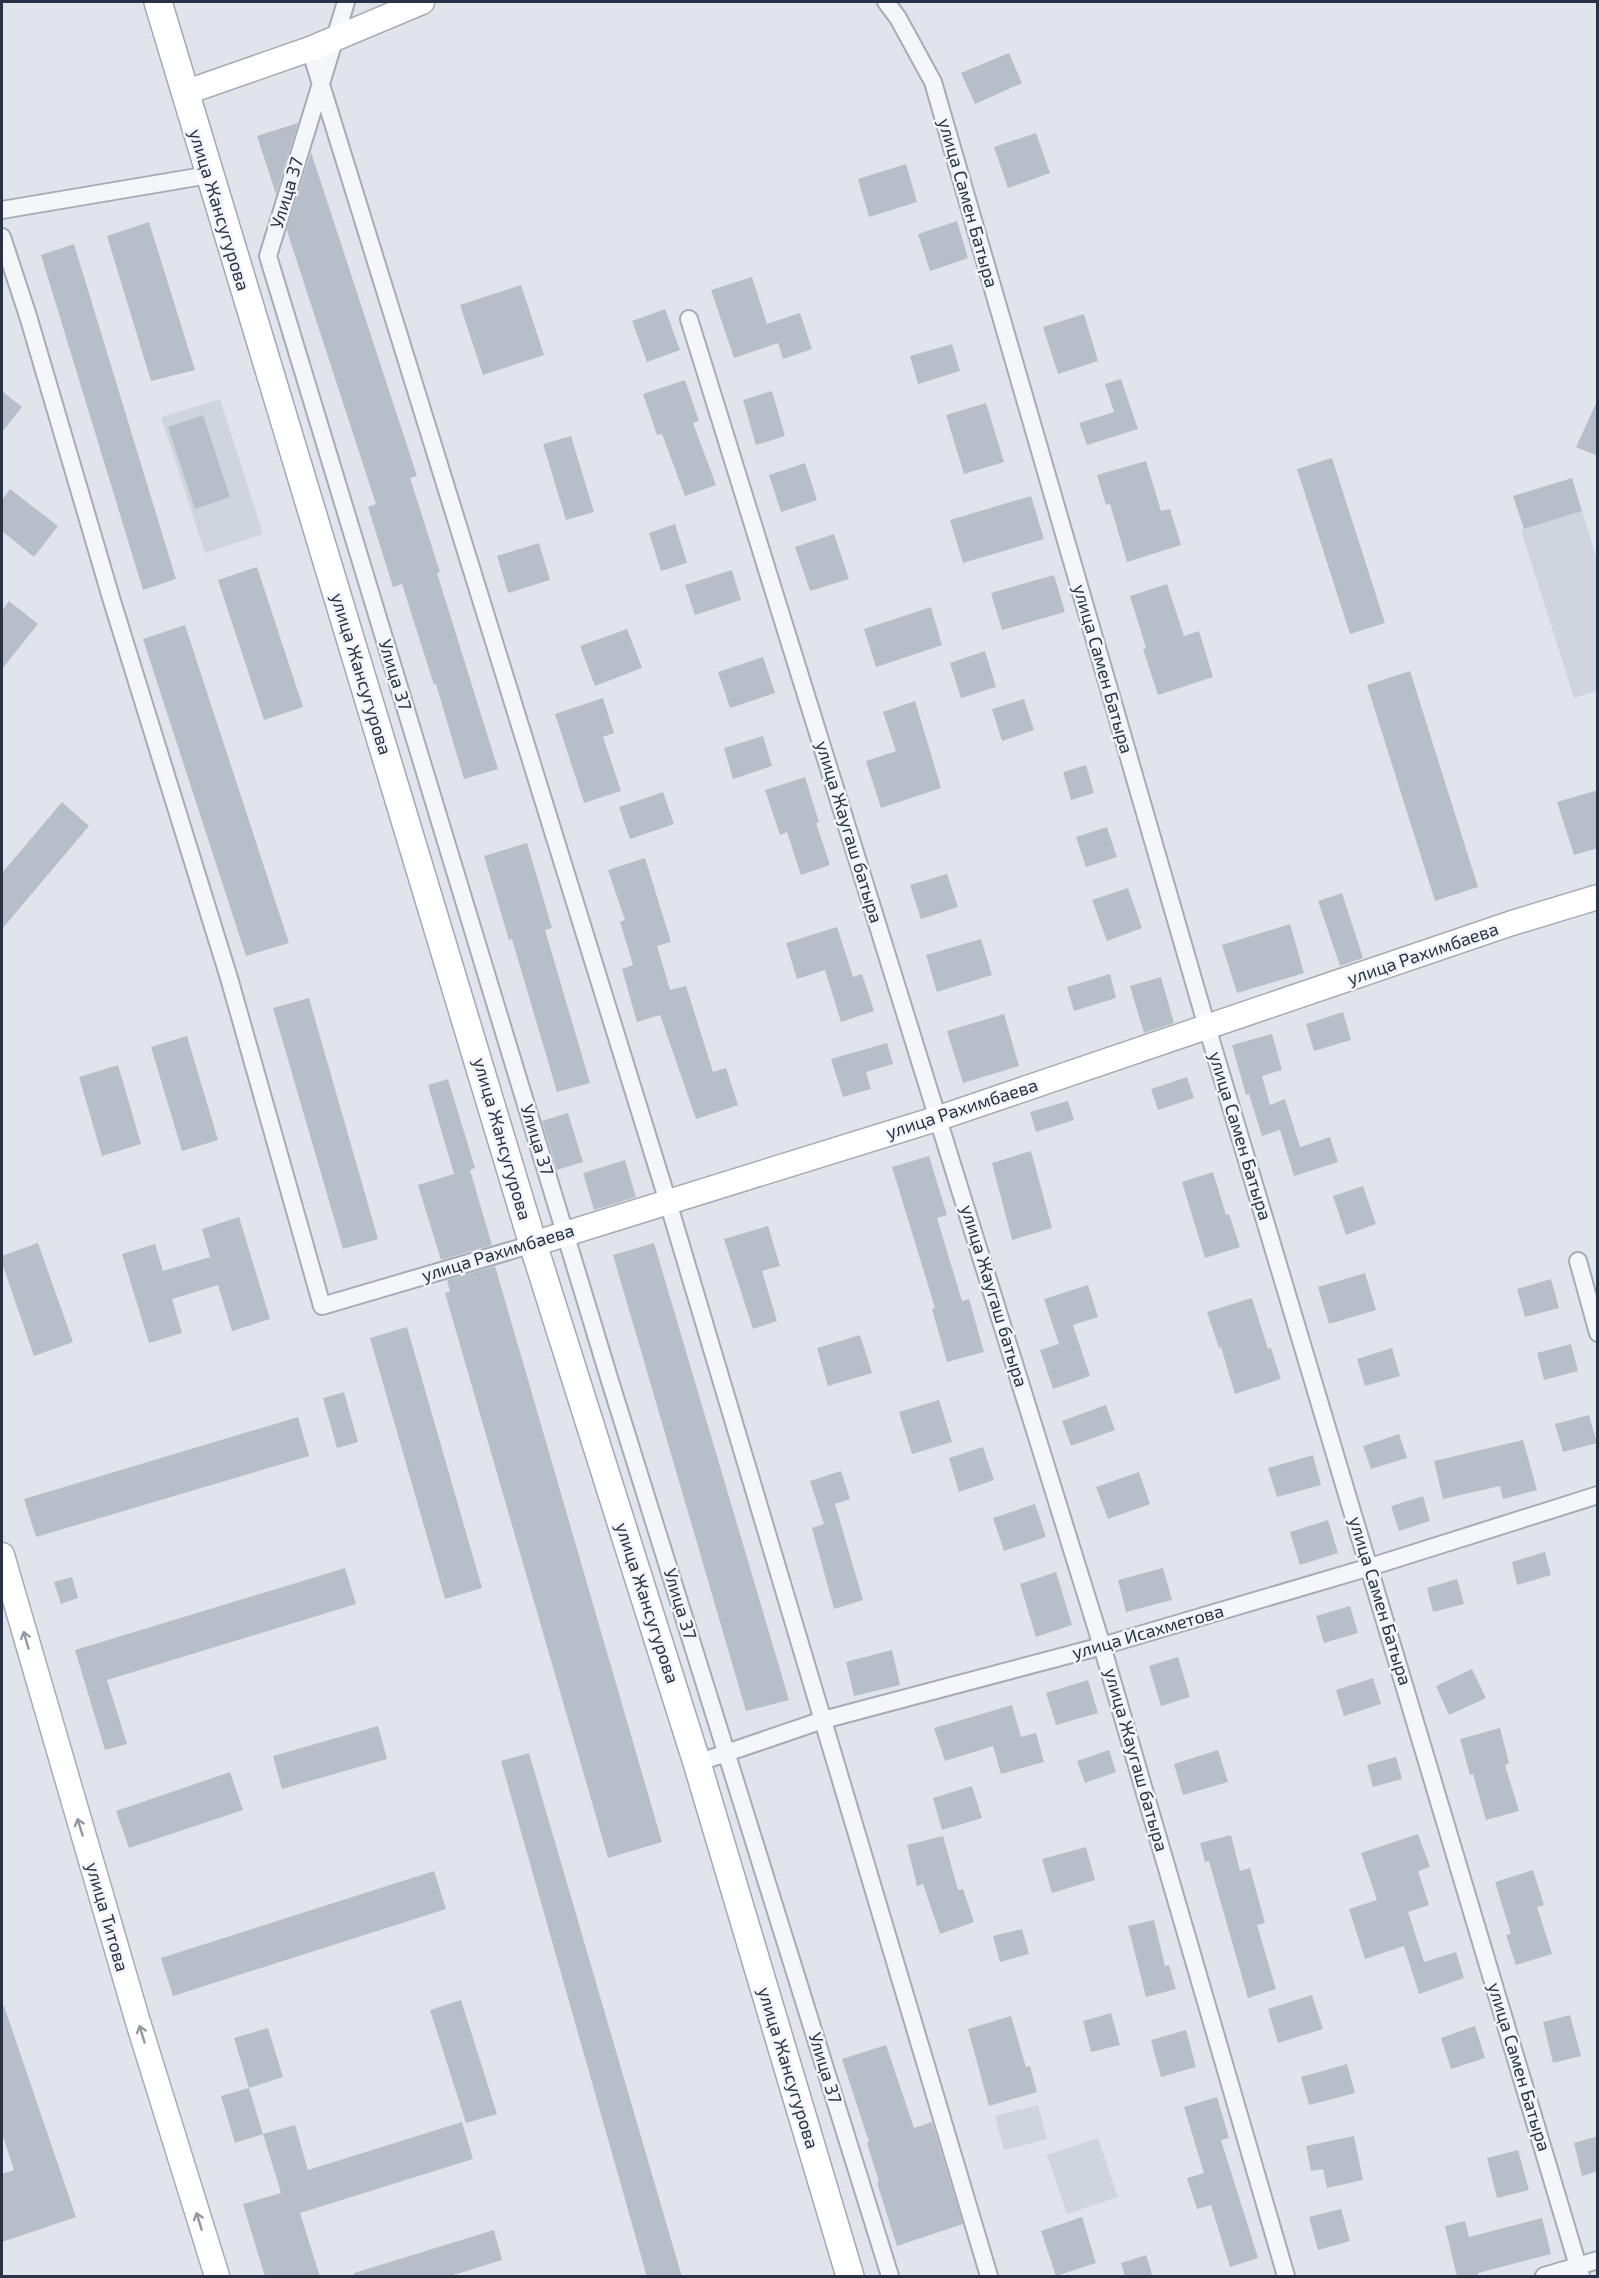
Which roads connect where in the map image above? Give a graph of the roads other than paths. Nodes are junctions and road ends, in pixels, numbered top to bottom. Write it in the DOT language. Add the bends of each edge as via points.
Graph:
graph roads {
  1 [pos="158,2"];
  2 [pos="346,2"];
  3 [pos="422,2"];
  4 [pos="886,2"];
  5 [pos="310,49"];
  6 [pos="184,93"];
  7 [pos="209,175"];
  8 [pos="2,210"];
  9 [pos="2,237"];
  10 [pos="689,319"];
  11 [pos="1598,897"];
  12 [pos="1207,1027"];
  13 [pos="939,1118"];
  14 [pos="668,1202"];
  15 [pos="533,1244"];
  16 [pos="1578,1261"];
  17 [pos="1598,1334"];
  18 [pos="1598,1495"];
  19 [pos="2,1555"];
  20 [pos="1370,1567"];
  21 [pos="1102,1646"];
  22 [pos="823,1720"];
  23 [pos="698,1763"];
  24 [pos="1598,2260"];
  25 [pos="1580,2271"];
  26 [pos="217,2277"];
  27 [pos="850,2277"];
  28 [pos="890,2277"];
  29 [pos="989,2277"];
  30 [pos="1286,2277"];
  31 [pos="1544,2277"];
  1 -- 6 [label="main road, улица Жансугурова"];
  2 -- 28 [label="street, Улица 37" via="268,256 614,1392"];
  3 -- 5 [label="street"];
  4 -- 12 [label="street, улица Самен Батыра" via="933,82"];
  5 -- 6 [label="street"];
  5 -- 14 [label="street"];
  6 -- 7 [label="main road, улица Жансугурова"];
  7 -- 8 [label="street"];
  7 -- 15 [label="main road, улица Жансугурова"];
  9 -- 15 [label="street, улица Рахимбаева" via="229,978 322,1306"];
  10 -- 13 [label="street, улица Жаугаш батыра"];
  11 -- 12 [label="street, улица Рахимбаева"];
  12 -- 13 [label="street, улица Рахимбаева"];
  12 -- 20 [label="street, улица Самен Батыра"];
  13 -- 14 [label="street, улица Рахимбаева"];
  13 -- 21 [label="street, улица Жаугаш батыра"];
  14 -- 15 [label="street, улица Рахимбаева"];
  14 -- 22 [label="street"];
  15 -- 23 [label="main road, улица Жансугурова"];
  16 -- 17 [label="street"];
  18 -- 20 [label="street, улица Исахметова"];
  26 -- 19 [label="street, улица Титова, one-way"];
  20 -- 21 [label="street, улица Исахметова"];
  20 -- 25 [label="street, улица Самен Батыра"];
  21 -- 22 [label="street, улица Исахметова"];
  21 -- 30 [label="street, улица Жаугаш батыра"];
  22 -- 23 [label="street, улица Исахметова"];
  22 -- 29 [label="street"];
  23 -- 27 [label="main road, улица Жансугурова"];
  24 -- 25 [label="street"];
  25 -- 31 [label="street"];
}
